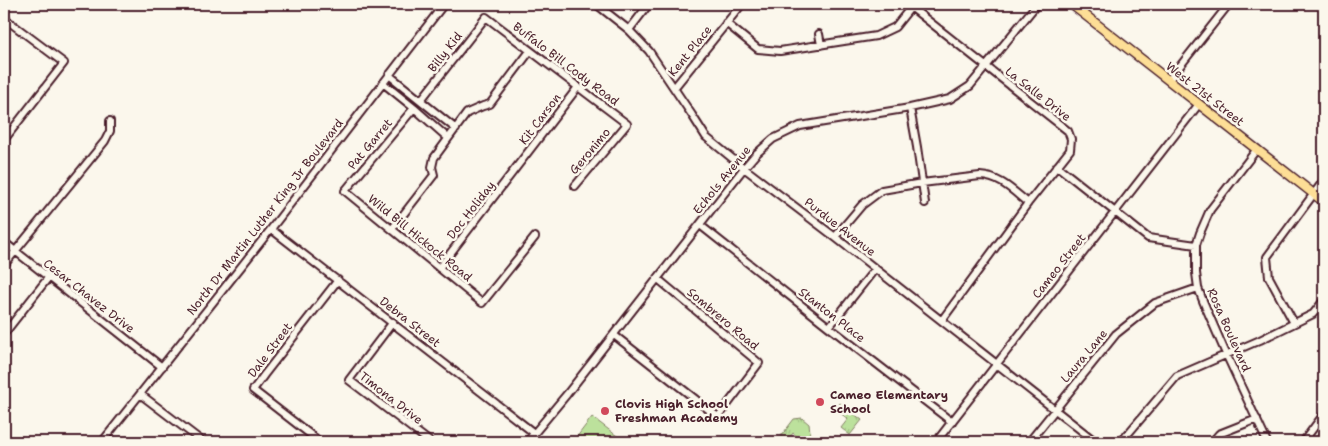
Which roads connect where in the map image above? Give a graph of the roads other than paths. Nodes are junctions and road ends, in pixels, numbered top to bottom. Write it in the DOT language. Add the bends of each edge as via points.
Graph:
graph roads {
  1 [pos="444,4"];
  2 [pos="596,4"];
  3 [pos="649,4"];
  4 [pos="742,4"];
  5 [pos="1036,4"];
  6 [pos="1071,4"];
  7 [pos="1230,4"];
  8 [pos="909,6"];
  9 [pos="486,17"];
  10 [pos="4,18"];
  11 [pos="726,23"];
  12 [pos="629,30"];
  13 [pos="819,34"];
  14 [pos="821,45"];
  15 [pos="530,51"];
  16 [pos="986,67"];
  17 [pos="389,75"];
  18 [pos="1169,80"];
  19 [pos="383,83"];
  20 [pos="578,87"];
  21 [pos="674,88"];
  22 [pos="421,100"];
  23 [pos="1199,104"];
  24 [pos="414,108"];
  25 [pos="910,108"];
  26 [pos="110,121"];
  27 [pos="456,129"];
  28 [pos="623,129"];
  29 [pos="448,138"];
  30 [pos="4,140"];
  31 [pos="1257,149"];
  32 [pos="519,165"];
  33 [pos="1057,166"];
  34 [pos="744,168"];
  35 [pos="1324,180"];
  36 [pos="922,183"];
  37 [pos="575,186"];
  38 [pos="348,194"];
  39 [pos="1313,194"];
  40 [pos="1324,202"];
  41 [pos="925,203"];
  42 [pos="1028,203"];
  43 [pos="1115,212"];
  44 [pos="700,225"];
  45 [pos="271,229"];
  46 [pos="392,229"];
  47 [pos="535,237"];
  48 [pos="836,237"];
  49 [pos="4,242"];
  50 [pos="1196,245"];
  51 [pos="15,251"];
  52 [pos="4,266"];
  53 [pos="440,268"];
  54 [pos="875,268"];
  55 [pos="48,278"];
  56 [pos="658,279"];
  57 [pos="338,280"];
  58 [pos="1198,288"];
  59 [pos="1324,300"];
  60 [pos="942,320"];
  61 [pos="393,322"];
  62 [pos="1294,323"];
  63 [pos="829,327"];
  64 [pos="4,334"];
  65 [pos="614,335"];
  66 [pos="1226,354"];
  67 [pos="997,364"];
  68 [pos="162,367"];
  69 [pos="140,394"];
  70 [pos="1055,409"];
  71 [pos="1324,414"];
  72 [pos="1257,419"];
  73 [pos="952,422"];
  74 [pos="534,433"];
  75 [pos="102,442"];
  76 [pos="203,442"];
  77 [pos="320,442"];
  78 [pos="430,442"];
  79 [pos="527,442"];
  80 [pos="936,442"];
  81 [pos="1029,442"];
  82 [pos="1096,442"];
  83 [pos="1121,442"];
  84 [pos="1212,442"];
  85 [pos="1267,442"];
  86 [pos="1303,442"];
  1 -- 17 [label="street, North Dr Martin Luther King Jr Boulevard"];
  2 -- 12 [label="street, Purdue Avenue"];
  3 -- 12 [label="street"];
  4 -- 11 [label="street, Kent Place"];
  5 -- 16 [label="street, Echols Avenue"];
  6 -- 18 [label="main road, West 21st Street"];
  7 -- 18 [label="street"];
  8 -- 14 [label="street" via="894,27 876,36"];
  8 -- 16 [label="street, La Salle Drive"];
  9 -- 15 [label="street, Buffalo Bill Cody Road"];
  9 -- 22 [label="street, Billy Kid"];
  10 -- 30 [label="street" via="64,63"];
  11 -- 14 [label="street" via="758,49 780,51"];
  11 -- 21 [label="street, Kent Place"];
  12 -- 21 [label="street, Purdue Avenue" via="649,51"];
  13 -- 14 [label="street"];
  15 -- 20 [label="street, Buffalo Bill Cody Road"];
  15 -- 27 [label="street" via="490,104 467,113"];
  16 -- 25 [label="street, Echols Avenue" via="970,86 950,99"];
  16 -- 33 [label="street, La Salle Drive" via="1068,132 1070,150"];
  17 -- 19 [label="street, North Dr Martin Luther King Jr Boulevard"];
  17 -- 22 [label="street"];
  18 -- 23 [label="main road, West 21st Street"];
  19 -- 24 [label="street"];
  19 -- 45 [label="street, North Dr Martin Luther King Jr Boulevard"];
  20 -- 28 [label="street, Buffalo Bill Cody Road" via="627,124"];
  20 -- 32 [label="street, Kit Carson"];
  21 -- 34 [label="street, Purdue Avenue" via="706,137"];
  22 -- 27 [label="street"];
  23 -- 31 [label="main road, West 21st Street"];
  23 -- 43 [label="street, Cameo Street"];
  24 -- 29 [label="street"];
  24 -- 38 [label="street, Pat Garret" via="346,191"];
  25 -- 34 [label="street, Echols Avenue" via="800,126 773,139"];
  25 -- 36 [label="street"];
  26 -- 51 [label="street" via="105,141"];
  27 -- 29 [label="street"];
  28 -- 37 [label="street, Geronimo"];
  29 -- 46 [label="street" via="434,158 434,175"];
  31 -- 39 [label="main road, West 21st Street"];
  31 -- 50 [label="street, Rosa Boulevard" via="1210,210"];
  32 -- 53 [label="street, Doc Holiday"];
  33 -- 42 [label="street, La Salle Drive"];
  33 -- 43 [label="street"];
  34 -- 44 [label="street, Echols Avenue"];
  34 -- 48 [label="street, Purdue Avenue"];
  35 -- 39 [label="street"];
  36 -- 41 [label="street"];
  36 -- 42 [label="street" via="987,176 1001,182"];
  36 -- 48 [label="street" via="882,190 862,205"];
  38 -- 46 [label="street, Wild Bill Hickock Road"];
  39 -- 40 [label="main road, West 21st Street"];
  39 -- 62 [label="street" via="1267,257 1269,277"];
  42 -- 60 [label="street, La Salle Drive"];
  43 -- 50 [label="street" via="1148,238"];
  43 -- 67 [label="street, Cameo Street"];
  44 -- 56 [label="street, Echols Avenue"];
  44 -- 63 [label="street, Stanton Place"];
  45 -- 57 [label="street, Debra Street"];
  45 -- 68 [label="street, North Dr Martin Luther King Jr Boulevard"];
  46 -- 53 [label="street, Wild Bill Hickock Road"];
  47 -- 53 [label="street, Wild Bill Hickock Road" via="482,303"];
  48 -- 54 [label="street, Purdue Avenue"];
  49 -- 51 [label="street, Cesar Chavez Drive"];
  50 -- 58 [label="street, Rosa Boulevard"];
  51 -- 52 [label="street"];
  51 -- 55 [label="street, Cesar Chavez Drive"];
  54 -- 60 [label="street, Purdue Avenue"];
  54 -- 63 [label="street"];
  55 -- 64 [label="street"];
  55 -- 68 [label="street, Cesar Chavez Drive"];
  56 -- 65 [label="street, Echols Avenue"];
  56 -- 65 [label="street, Sombrero Road" via="759,363 718,416"];
  57 -- 61 [label="street, Debra Street"];
  57 -- 77 [label="street, Dale Street" via="253,390"];
  58 -- 66 [label="street, Rosa Boulevard"];
  58 -- 70 [label="street, Laura Lane" via="1155,303 1116,334"];
  59 -- 62 [label="street" via="1313,314"];
  60 -- 67 [label="street, Purdue Avenue"];
  61 -- 74 [label="street, Debra Street"];
  61 -- 78 [label="street, Timona Drive" via="348,380"];
  62 -- 66 [label="street"];
  63 -- 73 [label="street, Stanton Place"];
  65 -- 74 [label="street, Echols Avenue"];
  66 -- 72 [label="street, Rosa Boulevard"];
  66 -- 83 [label="street" via="1177,376"];
  67 -- 70 [label="street, Purdue Avenue"];
  67 -- 73 [label="street, Cameo Street"];
  68 -- 69 [label="street, North Dr Martin Luther King Jr Boulevard"];
  69 -- 75 [label="street, North Dr Martin Luther King Jr Boulevard"];
  69 -- 76 [label="street"];
  70 -- 81 [label="street, Laura Lane"];
  70 -- 82 [label="street, Purdue Avenue"];
  71 -- 86 [label="street"];
  72 -- 84 [label="street" via="1219,434"];
  72 -- 85 [label="street, Rosa Boulevard"];
  73 -- 80 [label="street, Cameo Street"];
  74 -- 79 [label="street, Echols Avenue"];
}
